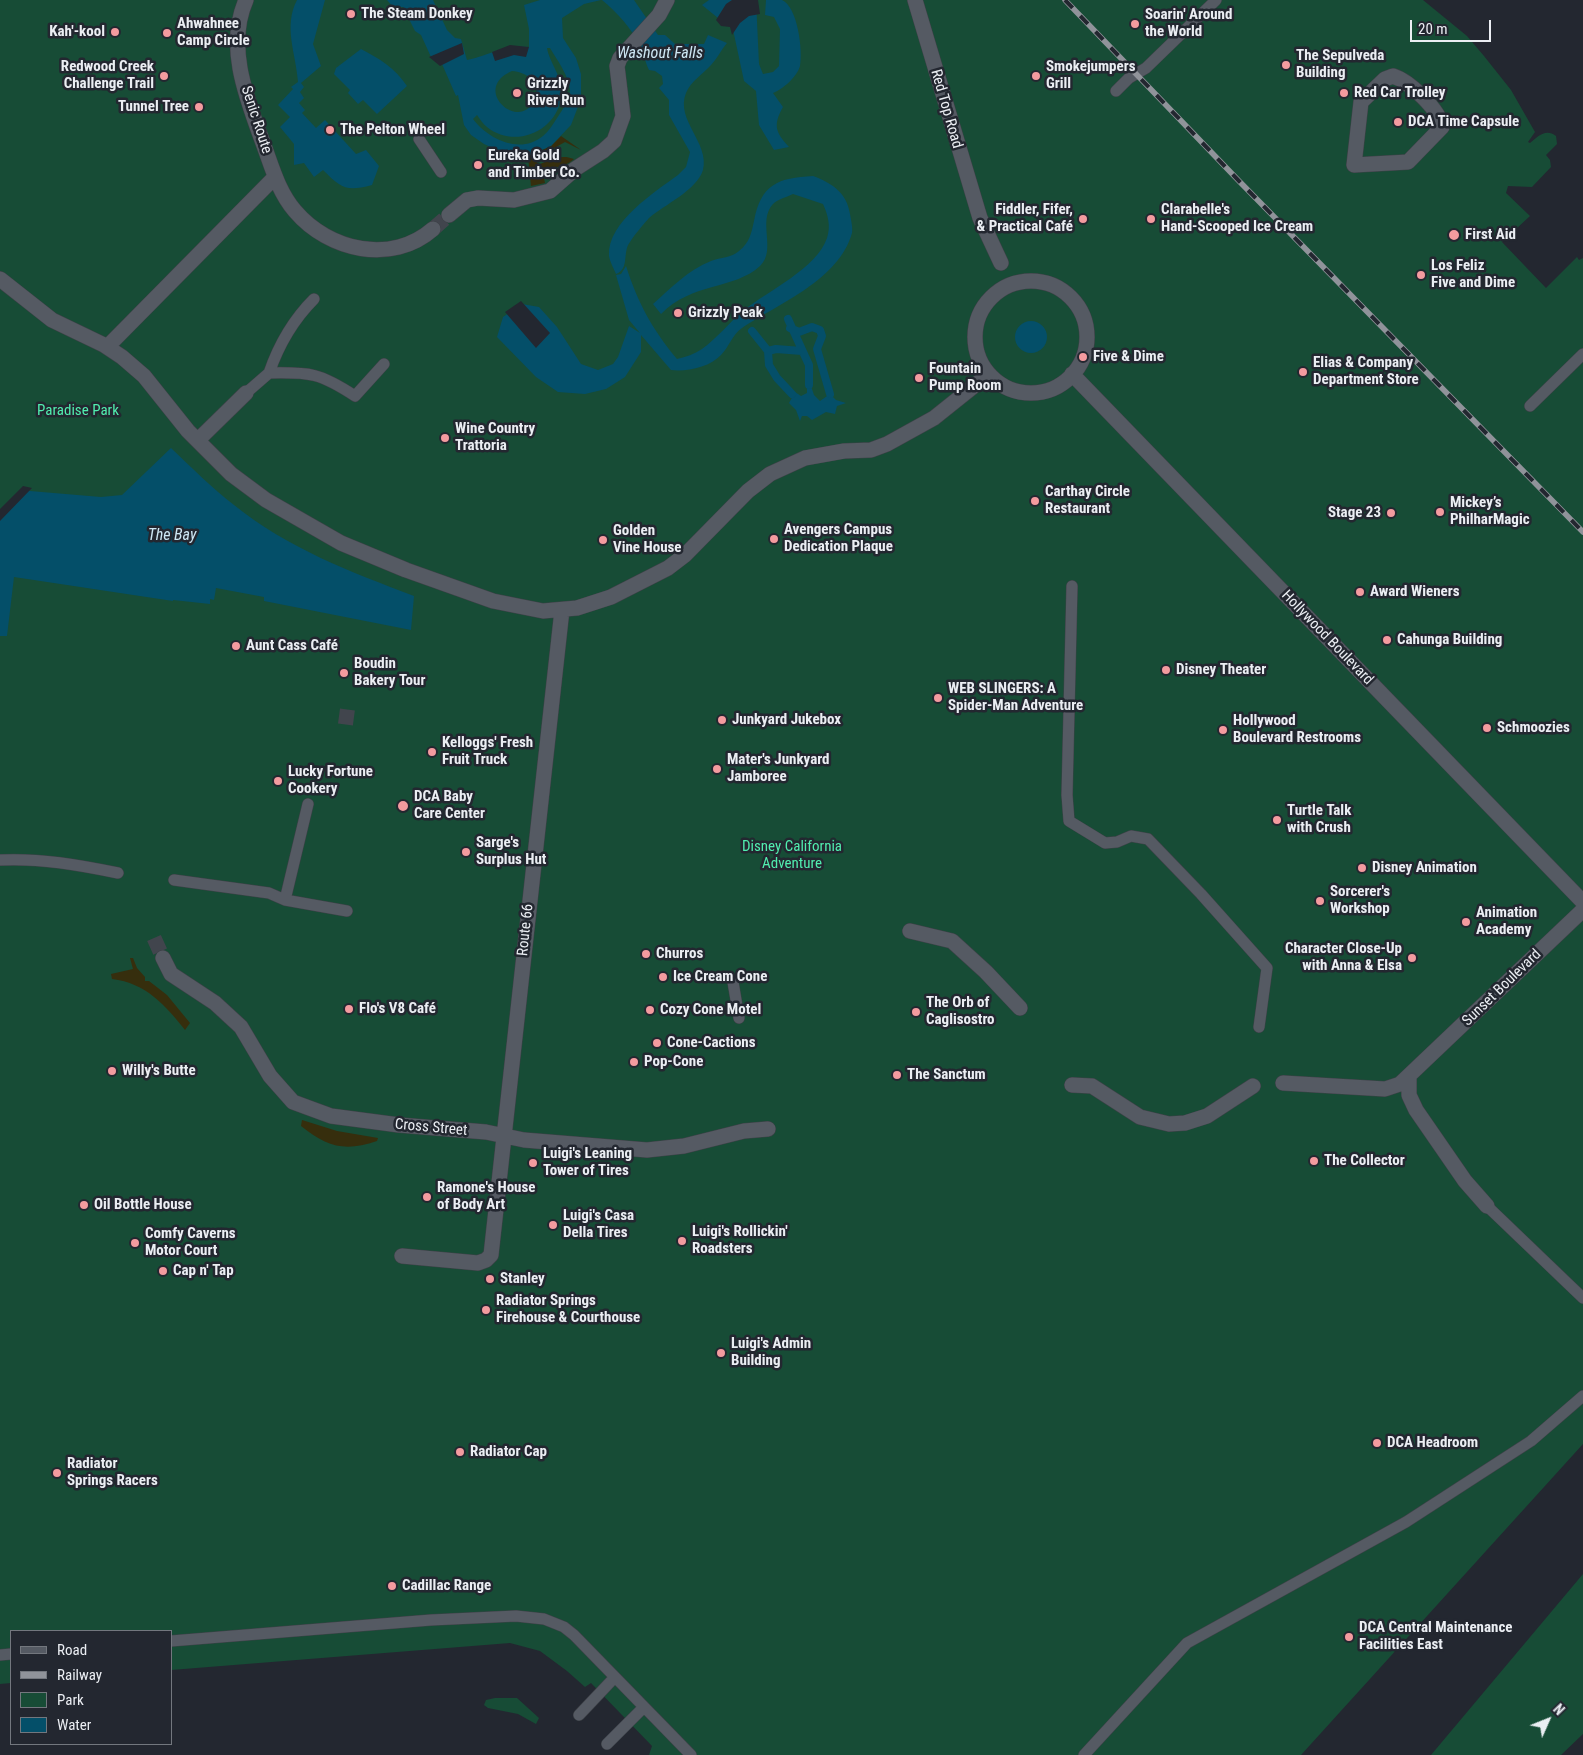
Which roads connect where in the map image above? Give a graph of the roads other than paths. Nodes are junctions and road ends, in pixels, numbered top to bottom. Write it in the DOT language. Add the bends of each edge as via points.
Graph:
graph roads {
  1 [pos="246,0"];
  2 [pos="667,0"];
  3 [pos="915,0"];
  4 [pos="1216,0"];
  5 [pos="1116,91"];
  6 [pos="419,138"];
  7 [pos="1354,165"];
  8 [pos="441,172"];
  9 [pos="275,177"];
  10 [pos="449,215"];
  11 [pos="433,228"];
  12 [pos="1000,263"];
  13 [pos="0,279"];
  14 [pos="314,299"];
  15 [pos="107,347"];
  16 [pos="1583,354"];
  17 [pos="384,364"];
  18 [pos="269,374"];
  19 [pos="989,374"];
  20 [pos="1072,374"];
  21 [pos="246,393"];
  22 [pos="1530,406"];
  23 [pos="198,440"];
  24 [pos="1072,586"];
  25 [pos="562,610"];
  26 [pos="308,804"];
  27 [pos="0,860"];
  28 [pos="118,873"];
  29 [pos="174,880"];
  30 [pos="285,900"];
  31 [pos="1583,902"];
  32 [pos="1583,910"];
  33 [pos="347,911"];
  34 [pos="910,931"];
  35 [pos="163,958"];
  36 [pos="733,982"];
  37 [pos="1020,1008"];
  38 [pos="739,1018"];
  39 [pos="1259,1027"];
  40 [pos="1409,1078"];
  41 [pos="1283,1083"];
  42 [pos="1072,1085"];
  43 [pos="1253,1086"];
  44 [pos="768,1129"];
  45 [pos="503,1137"];
  46 [pos="1487,1206"];
  47 [pos="402,1256"];
  48 [pos="1583,1298"];
  49 [pos="1583,1396"];
  50 [pos="172,1641"];
  51 [pos="615,1677"];
  52 [pos="644,1707"];
  53 [pos="579,1715"];
  54 [pos="607,1744"];
  55 [pos="691,1755"];
  56 [pos="1084,1755"];
  1 -- 9 [label="street, Senic Route" via="239,18 238,55 249,107"];
  2 -- 10 [label="street" via="660,15 627,48 617,66 623,116 614,141 603,152 575,169 550,191 514,200 467,200"];
  3 -- 12 [label="street, Red Top Road" via="982,221"];
  4 -- 5 [label="lane" via="1146,68"];
  6 -- 8 [label="lane"];
  7 -- 7 [label="street" via="1408,162 1442,127 1441,120 1404,80 1393,76 1385,79 1361,102"];
  9 -- 11 [label="street, Senic Route" via="295,211 312,228 341,244 380,250 403,247"];
  9 -- 15 [label="street"];
  13 -- 15 [label="street" via="52,320"];
  14 -- 18 [label="lane" via="296,317 279,344"];
  15 -- 23 [label="street" via="144,376"];
  16 -- 22 [label="lane"];
  17 -- 18 [label="lane" via="356,396 333,382 306,372"];
  18 -- 21 [label="lane"];
  19 -- 20 [label="street" via="1007,387 1030,393 1050,389"];
  19 -- 20 [label="street" via="980,360 975,342 980,313 993,296 1008,285 1028,282 1058,288 1078,308 1085,325 1086,344 1080,363"];
  19 -- 25 [label="street" via="934,418 883,445 871,450 805,458 770,474 668,568 611,597"];
  20 -- 31 [label="street, Hollywood Boulevard"];
  21 -- 23 [label="street"];
  23 -- 25 [label="street" via="231,474 266,500 341,543 493,601 543,611"];
  24 -- 39 [label="lane" via="1069,821 1105,843 1131,836 1148,839 1201,894 1267,968"];
  25 -- 45 [label="street, Route 66"];
  26 -- 30 [label="lane"];
  27 -- 28 [label="lane" via="25,859"];
  29 -- 30 [label="lane" via="269,893"];
  30 -- 33 [label="lane"];
  32 -- 40 [label="street, Sunset Boulevard"];
  34 -- 37 [label="street" via="952,941"];
  35 -- 45 [label="street, Cross Street" via="171,974 215,1003 242,1027 270,1076 293,1102 331,1116 399,1126 486,1132"];
  36 -- 38 [label="lane"];
  40 -- 41 [label="street, Sunset Boulevard" via="1385,1089"];
  40 -- 46 [label="street" via="1412,1102 1461,1187"];
  42 -- 43 [label="street" via="1092,1086 1140,1117 1169,1124 1207,1116"];
  44 -- 45 [label="street, Cross Street" via="647,1150"];
  45 -- 47 [label="street, Route 66" via="491,1250 486,1260 478,1263"];
  46 -- 48 [label="lane"];
  49 -- 56 [label="lane" via="1531,1442 1406,1522 1187,1643"];
  50 -- 51 [label="lane" via="516,1616 544,1619 564,1627"];
  51 -- 52 [label="lane"];
  51 -- 53 [label="lane"];
  52 -- 54 [label="lane"];
  52 -- 55 [label="lane"];
}
